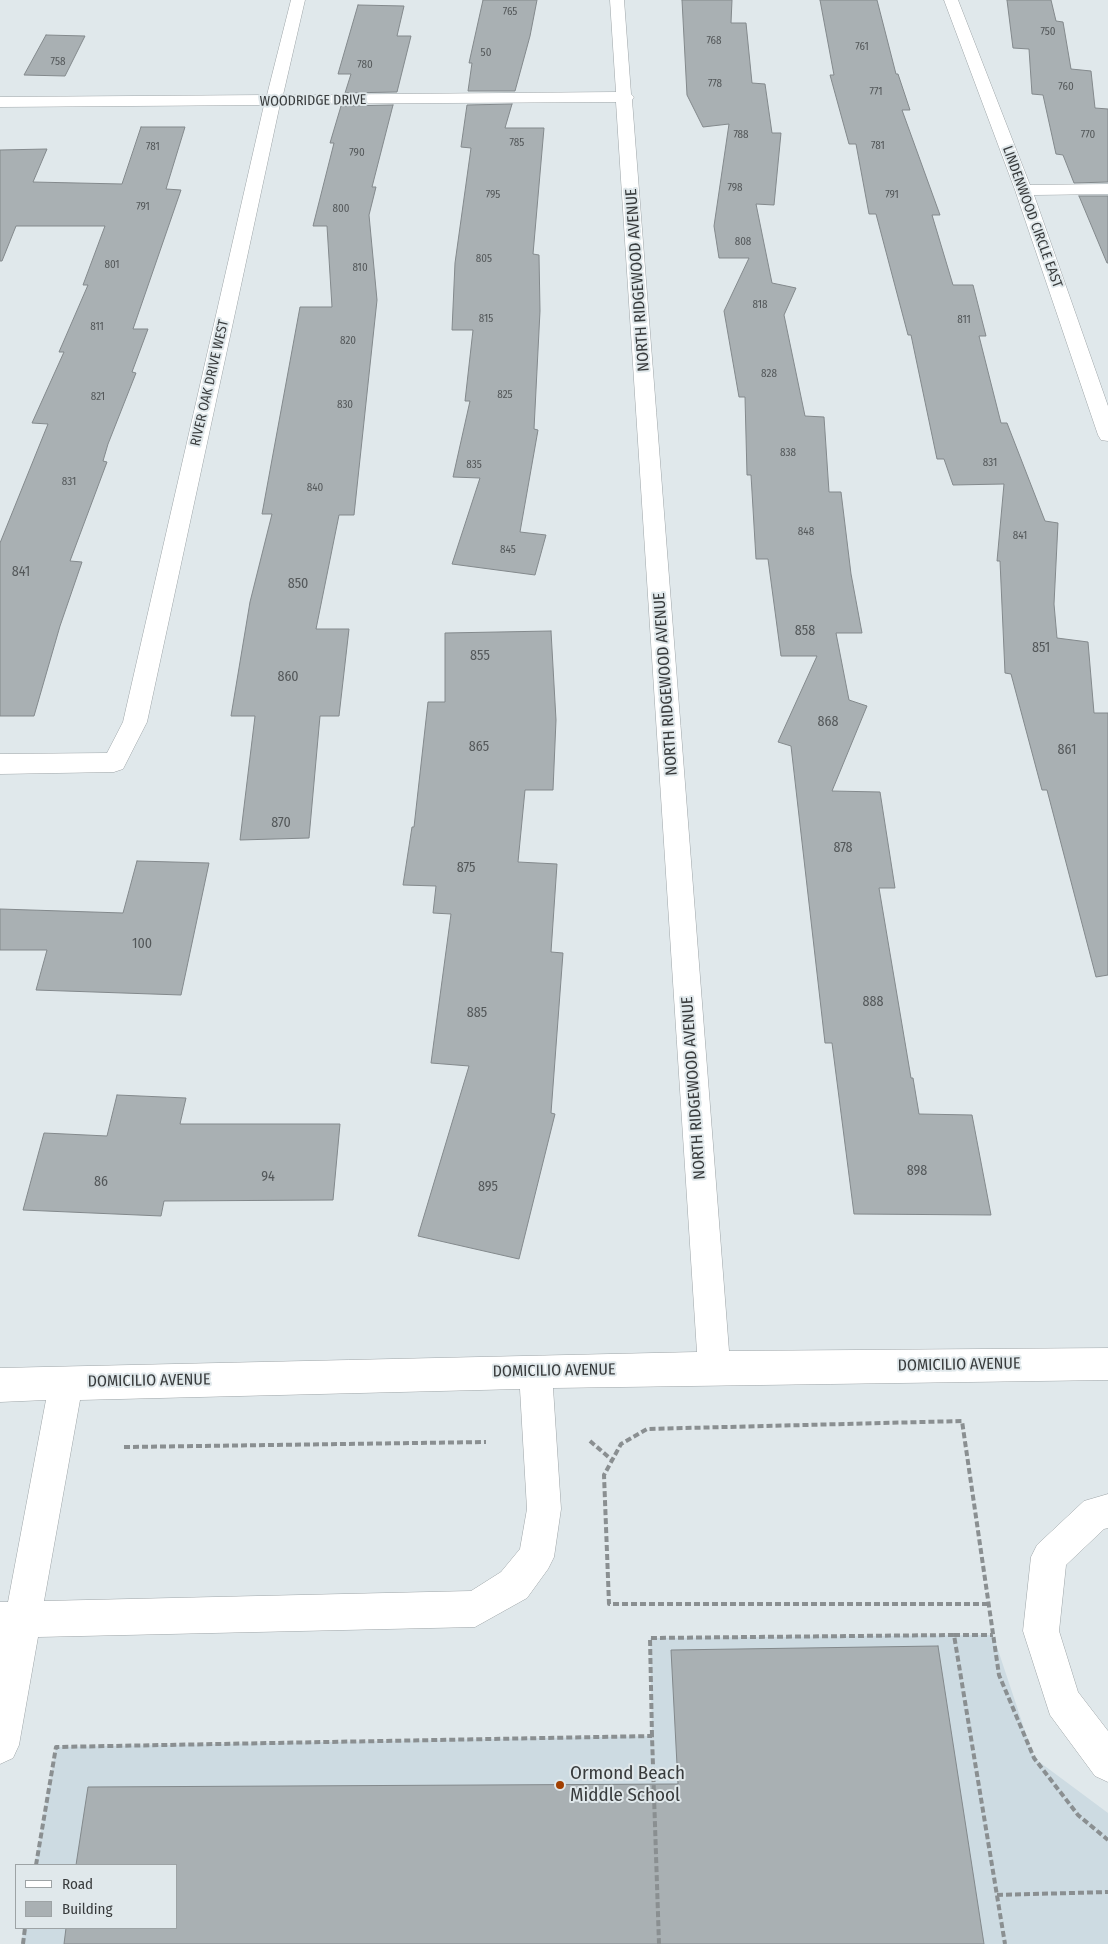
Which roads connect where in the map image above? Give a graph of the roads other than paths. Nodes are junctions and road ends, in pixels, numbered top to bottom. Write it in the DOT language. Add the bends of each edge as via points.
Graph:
graph roads {
  1 [pos="298,0"];
  2 [pos="617,0"];
  3 [pos="951,0"];
  4 [pos="626,97"];
  5 [pos="0,102"];
  6 [pos="273,102"];
  7 [pos="1108,189"];
  8 [pos="1024,190"];
  9 [pos="1108,436"];
  10 [pos="0,764"];
  11 [pos="1108,1364"];
  12 [pos="714,1368"];
  13 [pos="536,1372"];
  14 [pos="66,1383"];
  15 [pos="0,1385"];
  16 [pos="1108,1512"];
  17 [pos="12,1619"];
  18 [pos="0,1745"];
  19 [pos="1108,1763"];
  1 -- 6 [label="street, RIVER OAK DRIVE WEST"];
  2 -- 4 [label="street, NORTH RIDGEWOOD AVENUE"];
  3 -- 8 [label="street, LINDENWOOD CIRCLE EAST"];
  4 -- 6 [label="street, WOODRIDGE DRIVE"];
  4 -- 12 [label="street, NORTH RIDGEWOOD AVENUE"];
  5 -- 6 [label="street, WOODRIDGE DRIVE"];
  6 -- 10 [label="street, RIVER OAK DRIVE WEST" via="135,722 114,762"];
  7 -- 8 [label="street"];
  8 -- 9 [label="street, LINDENWOOD CIRCLE EAST"];
  11 -- 12 [label="street, DOMICILIO AVENUE"];
  12 -- 13 [label="street, DOMICILIO AVENUE"];
  13 -- 14 [label="street, DOMICILIO AVENUE"];
  13 -- 17 [label="street" via="544,1509 536,1557 514,1585 475,1609"];
  14 -- 15 [label="street, DOMICILIO AVENUE"];
  14 -- 17 [label="street"];
  16 -- 19 [label="street" via="1096,1512 1049,1558 1041,1631 1063,1702"];
  17 -- 18 [label="street"];
}
